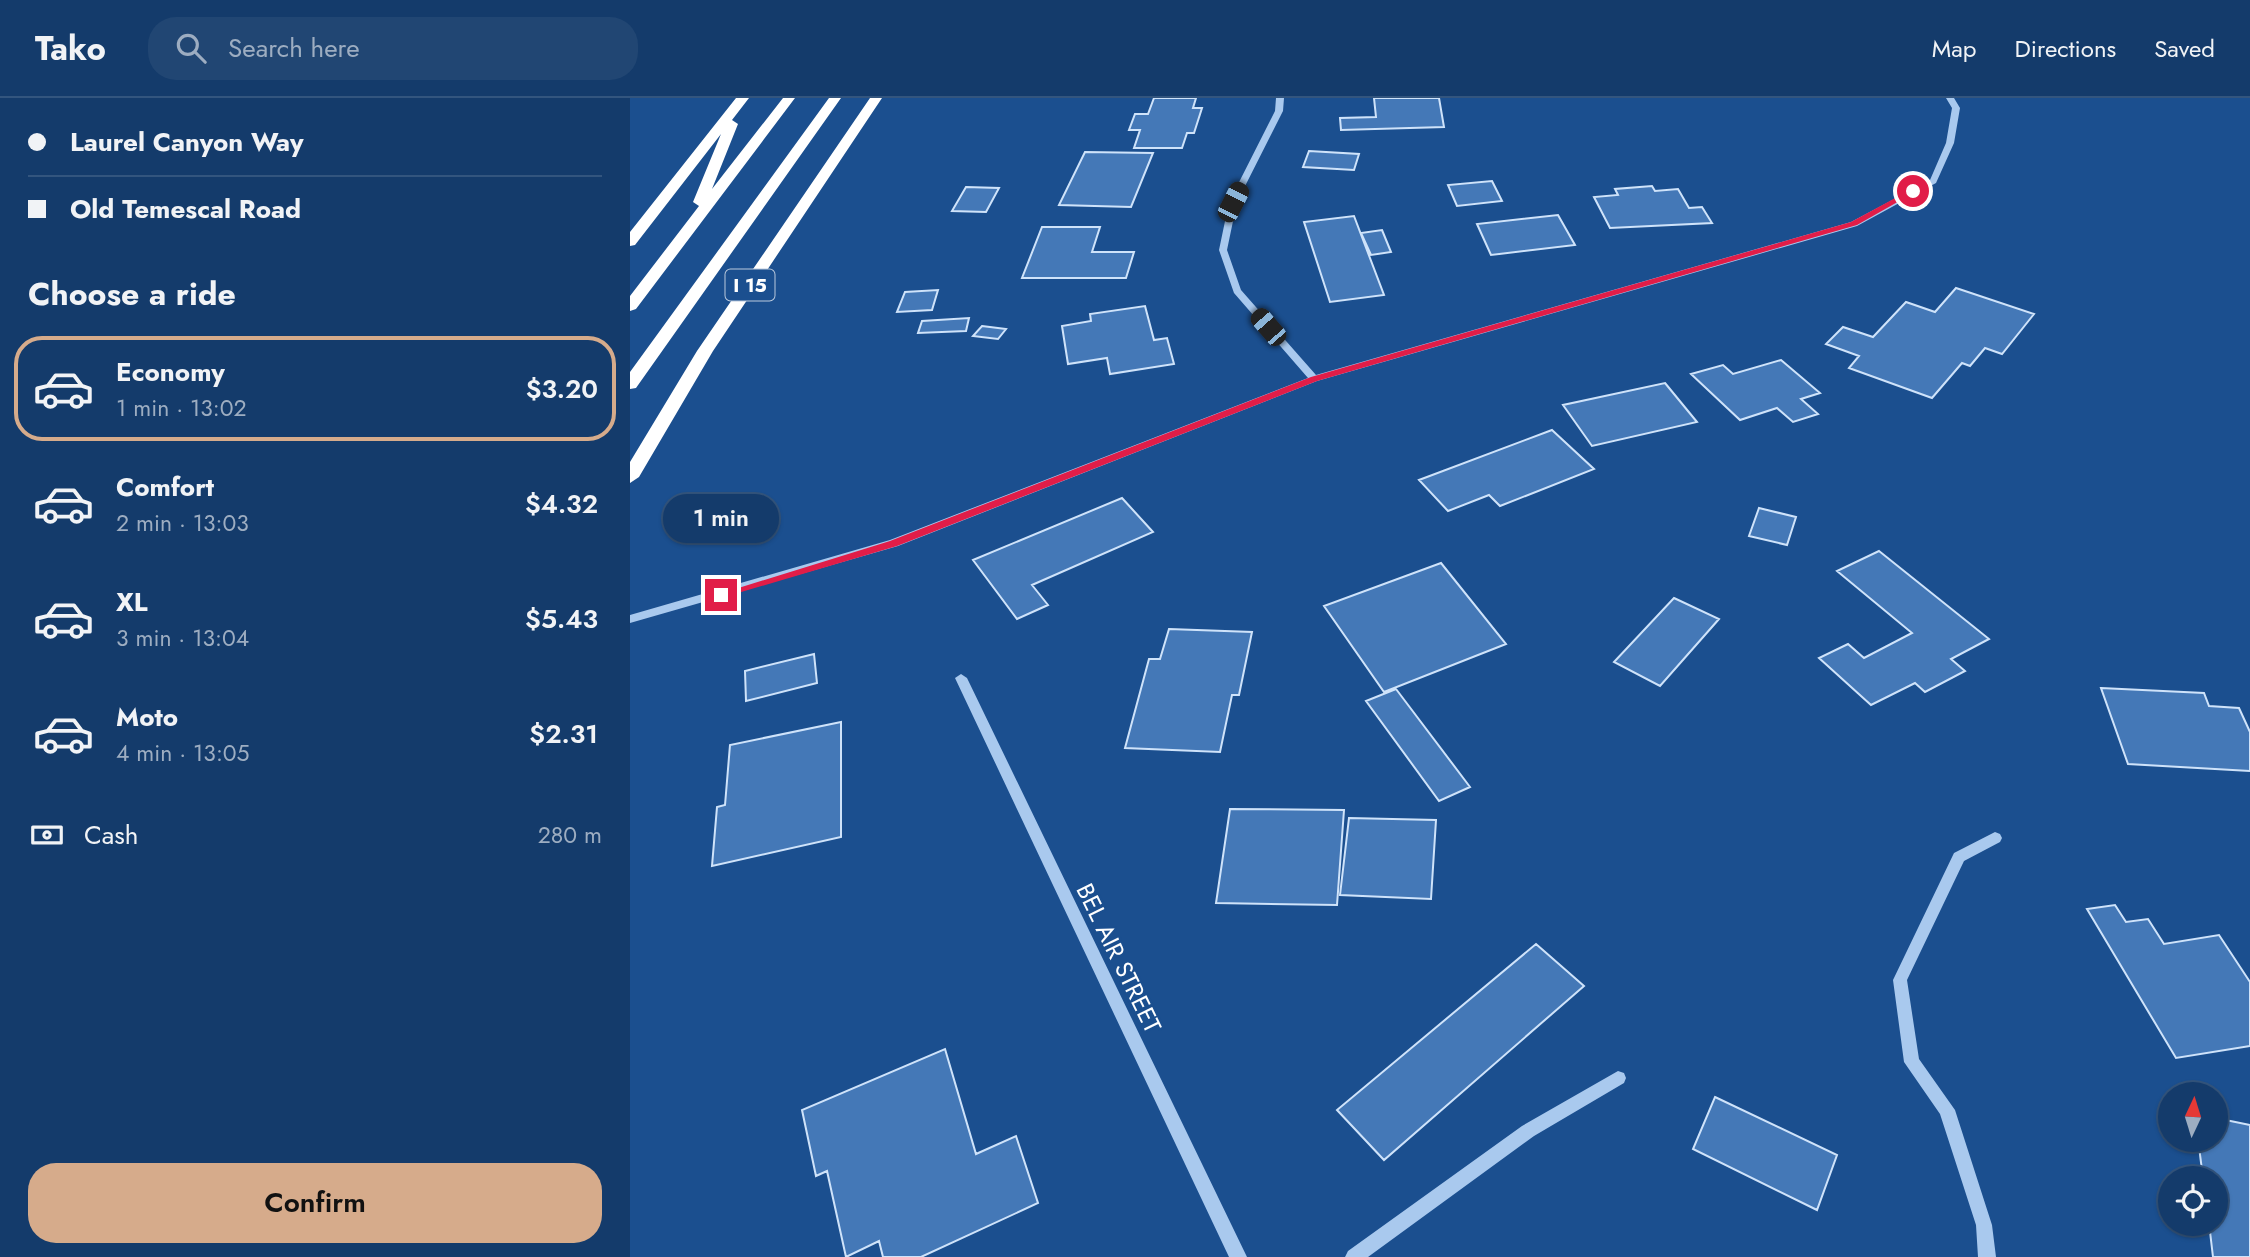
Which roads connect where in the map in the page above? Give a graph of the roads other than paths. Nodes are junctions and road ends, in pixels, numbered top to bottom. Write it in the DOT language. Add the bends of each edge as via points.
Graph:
graph roads {
  1 [pos="789,98"];
  2 [pos="835,98"];
  3 [pos="876,98"];
  4 [pos="1280,98"];
  5 [pos="1950,98"];
  6 [pos="743,99"];
  7 [pos="689,229"];
  8 [pos="630,242"];
  9 [pos="630,306"];
  10 [pos="1314,379"];
  11 [pos="630,384"];
  12 [pos="630,477"];
  13 [pos="630,619"];
  14 [pos="961,678"];
  15 [pos="1995,838"];
  16 [pos="1618,1078"];
  17 [pos="1238,1257"];
  18 [pos="1354,1257"];
  19 [pos="1987,1257"];
  1 -- 7 [label="highway"];
  2 -- 11 [label="highway"];
  3 -- 12 [label="highway, I 15" via="705,351"];
  4 -- 10 [label="street" via="1279,111 1233,202 1223,250 1237,291"];
  5 -- 10 [label="street" via="1956,108 1950,143 1933,181 1854,224"];
  6 -- 7 [label="highway"];
  6 -- 8 [label="highway"];
  7 -- 9 [label="highway"];
  10 -- 13 [label="street" via="894,543"];
  14 -- 17 [label="street, BEL AIR STREET"];
  15 -- 19 [label="street" via="1959,857 1900,980 1912,1062 1947,1110 1984,1225"];
  16 -- 18 [label="street" via="1528,1131"];
}
